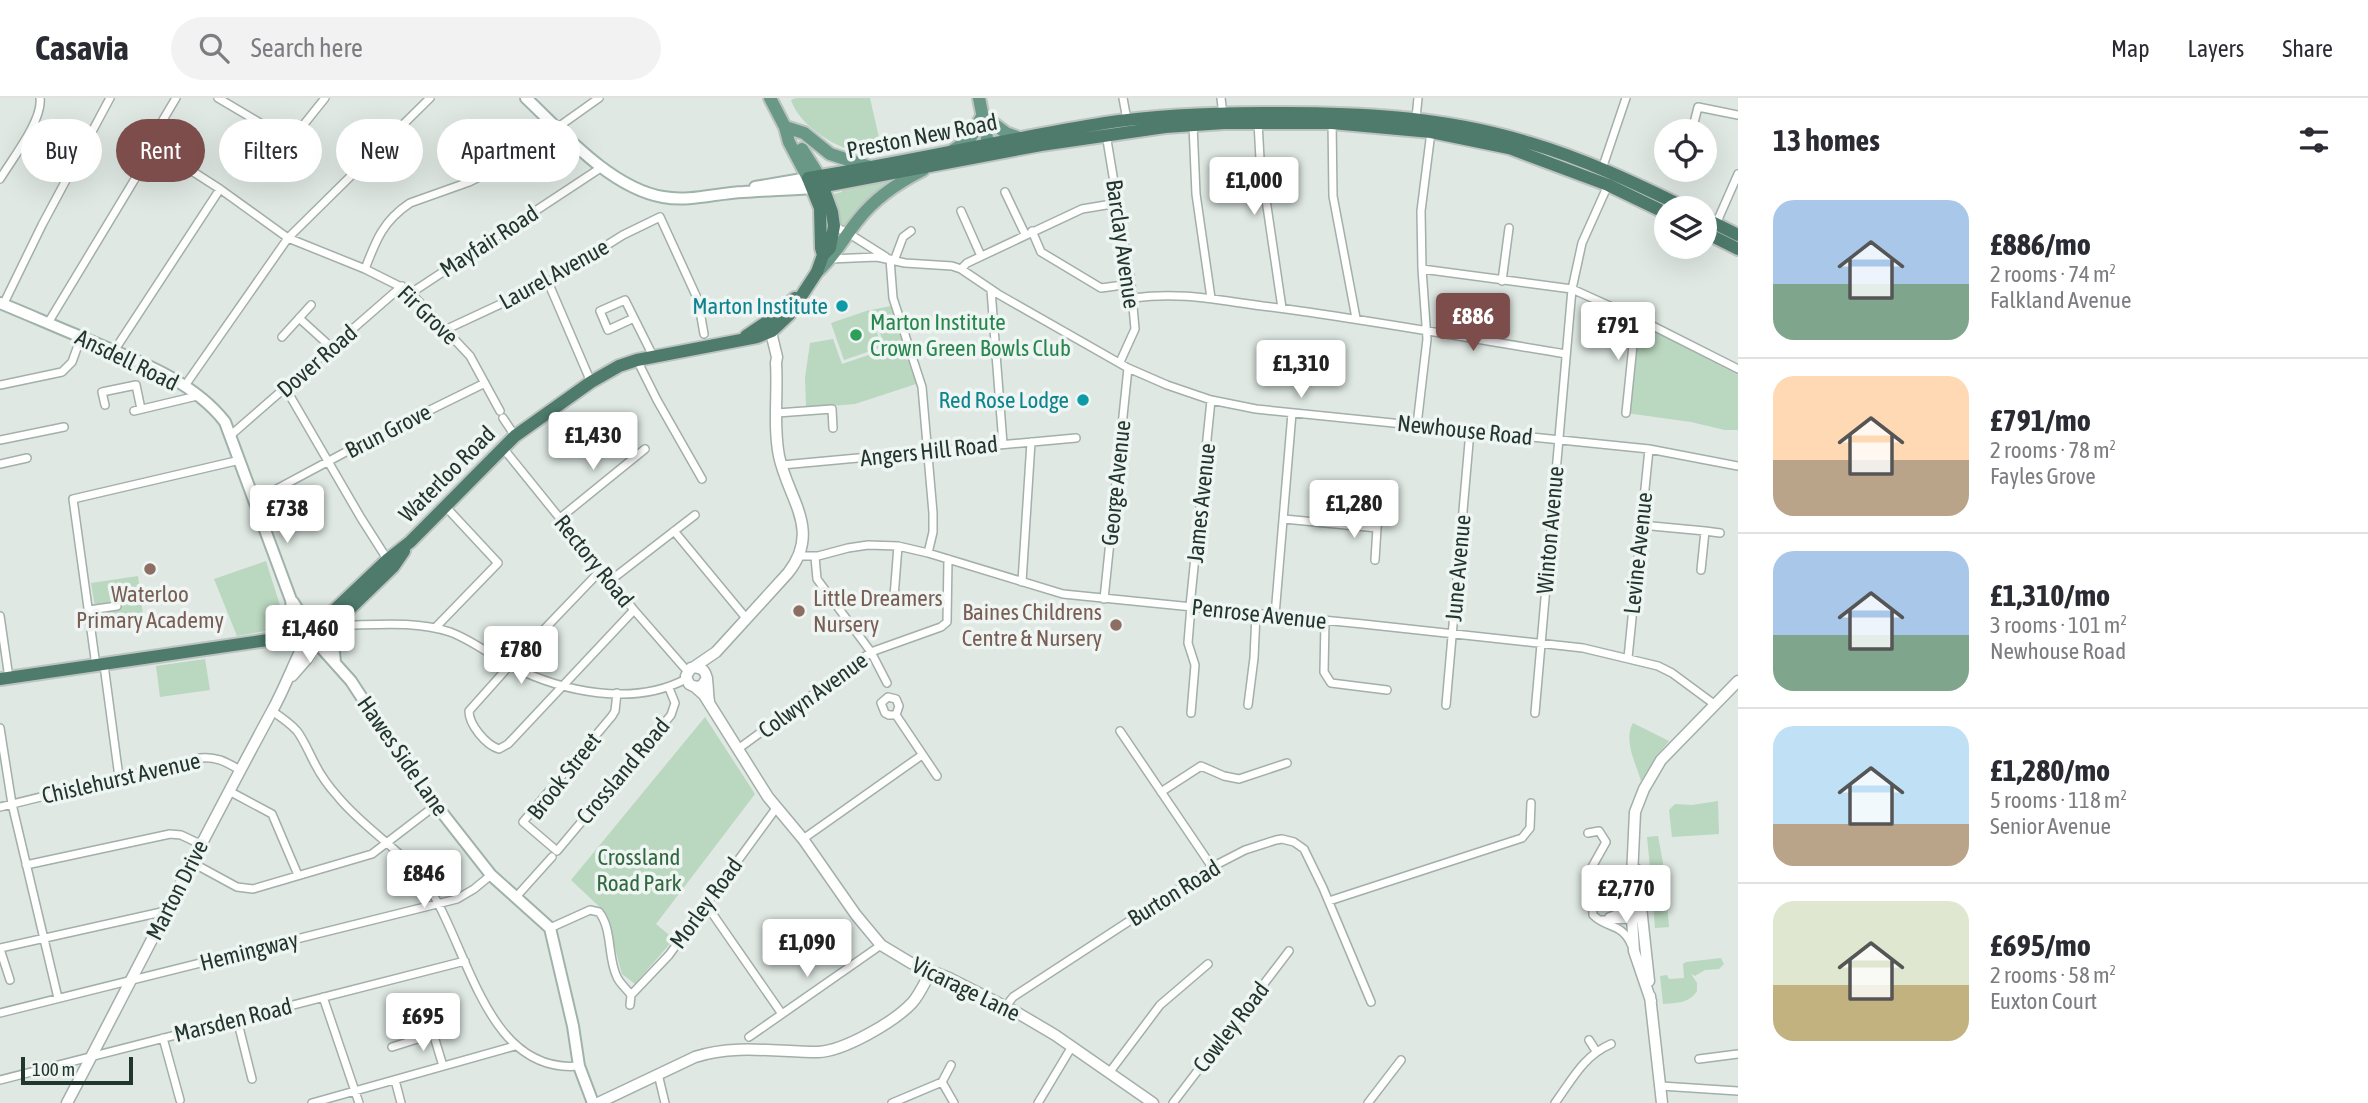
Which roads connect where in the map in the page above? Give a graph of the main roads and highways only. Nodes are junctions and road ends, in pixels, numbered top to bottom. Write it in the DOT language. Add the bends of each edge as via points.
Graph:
graph roads {
  1 [pos="526,98"];
  2 [pos="770,98"];
  3 [pos="979,98"];
  4 [pos="982,116"];
  5 [pos="1332,117"];
  6 [pos="1223,118"];
  7 [pos="785,127"];
  8 [pos="1105,129"];
  9 [pos="1022,139"];
  10 [pos="990,150"];
  11 [pos="951,152"];
  12 [pos="870,167"];
  13 [pos="927,168"];
  14 [pos="816,182"];
  15 [pos="1659,196"];
  16 [pos="1654,207"];
  17 [pos="1717,229"];
  18 [pos="1717,233"];
  19 [pos="1738,235"];
  20 [pos="1738,249"];
  21 [pos="827,257"];
  22 [pos="2,304"];
  23 [pos="390,563"];
  24 [pos="344,616"];
  25 [pos="306,638"];
  26 [pos="335,663"];
  27 [pos="5,678"];
  28 [pos="596,1103"];
  1 -- 14 [label="main road" via="602,167 627,184 664,197 777,192"];
  2 -- 7 [label="main road"];
  3 -- 4 [label="main road"];
  4 -- 9 [label="main road"];
  4 -- 10 [label="main road"];
  4 -- 11 [label="main road" via="970,139"];
  5 -- 6 [label="highway, Preston New Road"];
  5 -- 6 [label="highway, Preston New Road" via="1258,122"];
  5 -- 15 [label="highway, Preston New Road" via="1416,118 1465,126 1529,142"];
  5 -- 16 [label="highway, Preston New Road" via="1509,148"];
  6 -- 8 [label="highway, Preston New Road" via="1193,125"];
  6 -- 8 [label="highway, Preston New Road" via="1127,120"];
  7 -- 12 [label="main road" via="804,133 830,154"];
  7 -- 14 [label="main road" via="796,139"];
  8 -- 9 [label="highway, Preston New Road"];
  8 -- 10 [label="highway, Preston New Road"];
  9 -- 10 [label="highway, Preston New Road"];
  10 -- 11 [label="highway, Preston New Road"];
  10 -- 13 [label="highway, Preston New Road"];
  11 -- 12 [label="highway, Preston New Road"];
  12 -- 14 [label="highway, Preston New Road"];
  13 -- 14 [label="highway, Preston New Road"];
  13 -- 21 [label="main road, Preston New Road" via="878,199"];
  14 -- 21 [label="highway" via="830,202 821,248"];
  17 -- 19 [label="highway"];
  18 -- 20 [label="highway"];
  21 -- 23 [label="highway, Waterloo Road" via="789,315 767,328 743,338 637,360 591,382 515,436"];
  22 -- 25 [label="main road, Ansdell Road" via="154,369 218,413 231,435 291,600 309,627"];
  23 -- 24 [label="highway, Waterloo Road"];
  23 -- 25 [label="highway, Waterloo Road"];
  24 -- 25 [label="highway, Waterloo Road"];
  24 -- 26 [label="main road" via="333,639"];
  25 -- 26 [label="main road, Hawes Side Lane"];
  25 -- 27 [label="highway"];
  26 -- 28 [label="main road, Hawes Side Lane" via="411,773 491,875 550,929 579,1066"];
}
